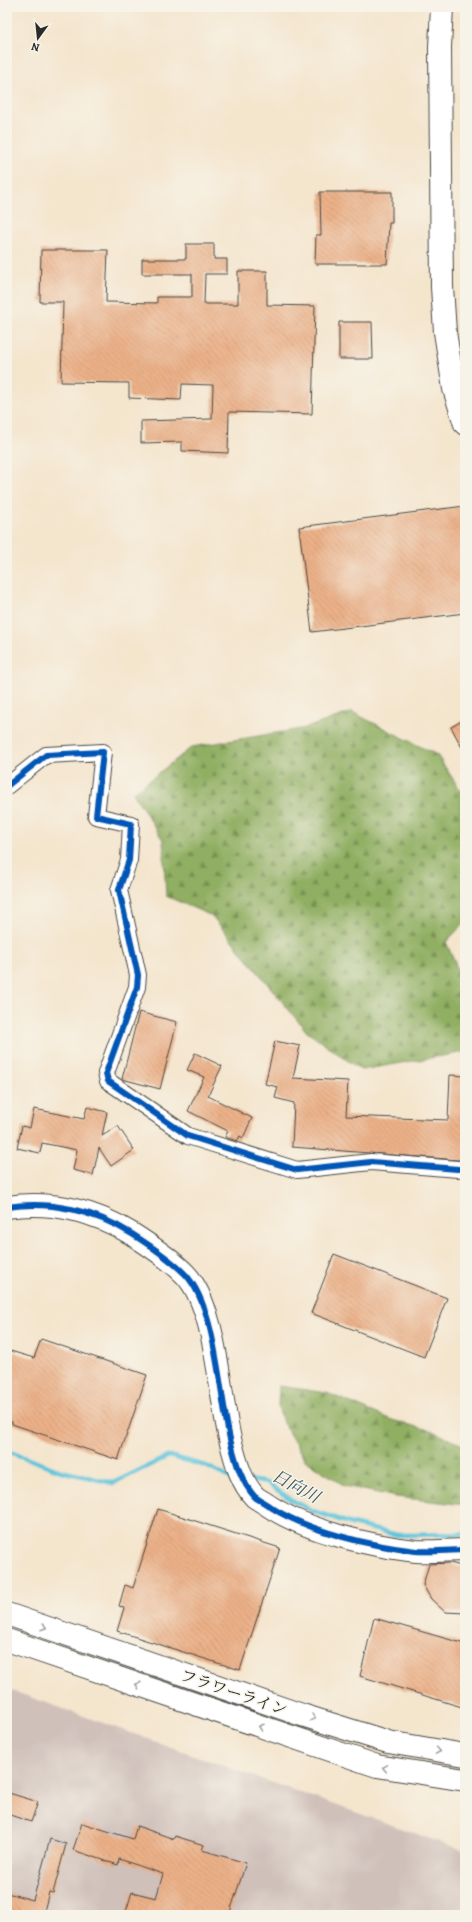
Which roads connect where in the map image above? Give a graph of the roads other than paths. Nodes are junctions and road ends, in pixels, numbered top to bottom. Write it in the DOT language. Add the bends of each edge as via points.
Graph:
graph roads {
  1 [pos="442,7"];
  2 [pos="465,424"];
  3 [pos="7,786"];
  4 [pos="458,1169"];
  5 [pos="7,1207"];
  6 [pos="465,1550"];
  7 [pos="7,1614"];
  8 [pos="7,1640"];
  9 [pos="465,1755"];
  10 [pos="465,1780"];
  1 -- 2 [label="street" via="442,287 454,389"];
  3 -- 4 [label="street" via="46,755 103,752 96,816 131,824 129,860 119,890 138,981 106,1073 108,1081 188,1136 297,1170 371,1162"];
  5 -- 6 [label="street" via="24,1204 56,1205 114,1222 160,1252 186,1274 198,1292 209,1322 229,1435 238,1469 255,1497 283,1515 308,1526 368,1542 416,1551"];
  7 -- 9 [label="street, フラワーライン, one-way" via="302,1715 380,1739"];
  10 -- 8 [label="street, フラワーライン, one-way" via="377,1766"];
}
